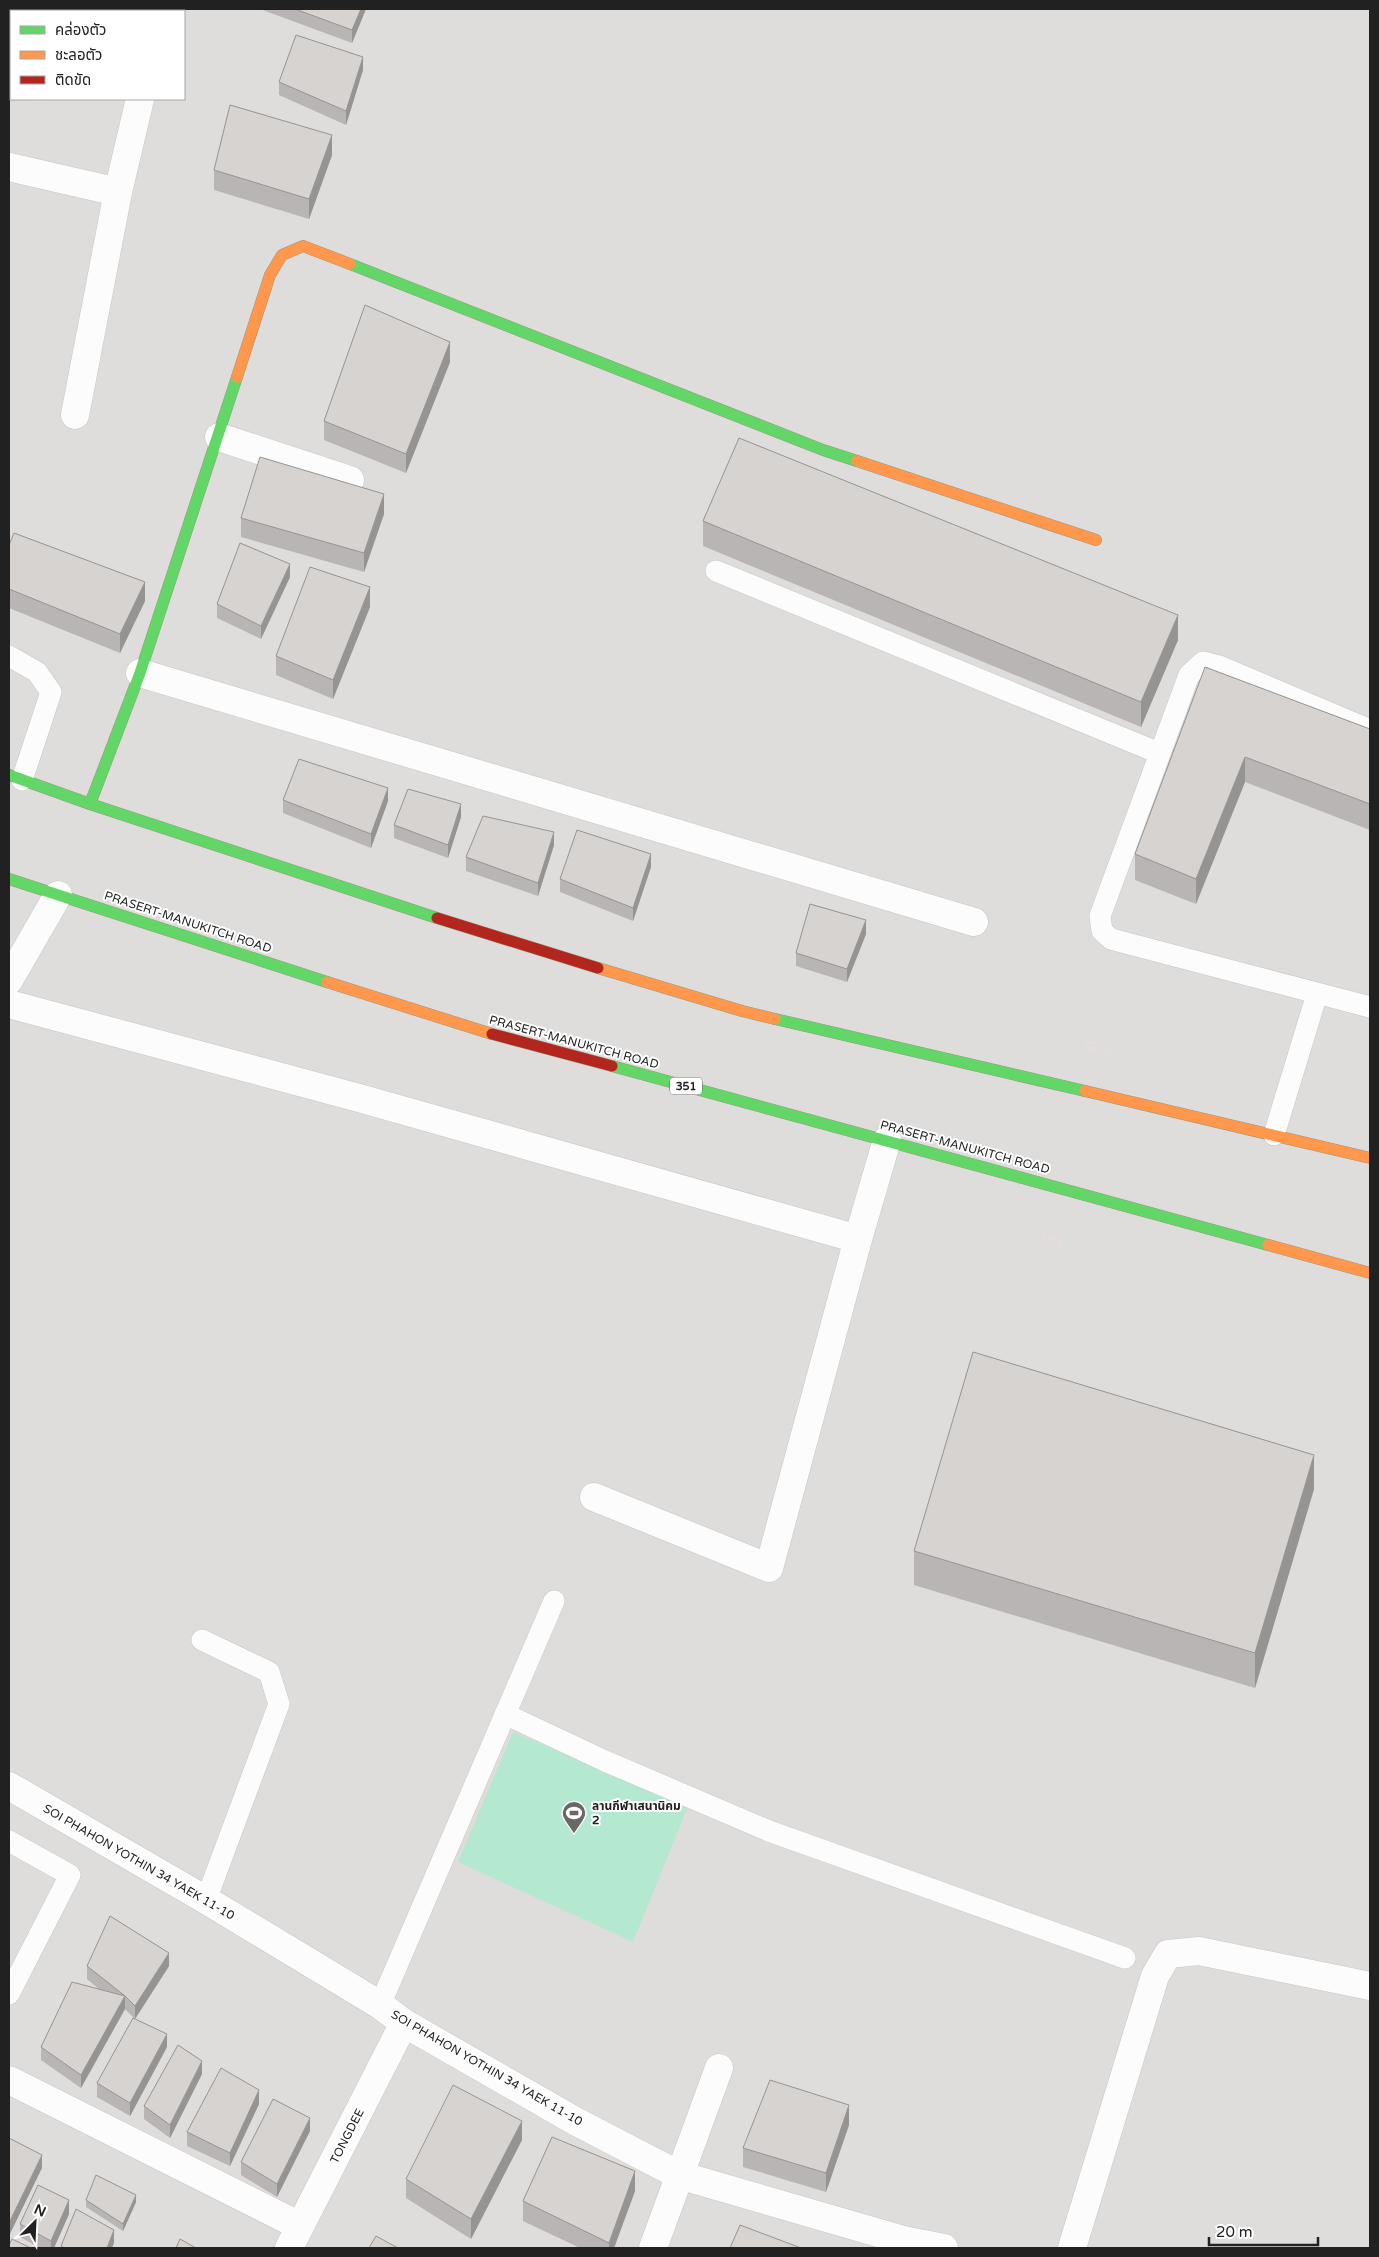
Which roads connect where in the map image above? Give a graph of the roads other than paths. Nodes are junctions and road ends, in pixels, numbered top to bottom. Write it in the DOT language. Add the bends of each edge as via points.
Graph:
graph roads {
  1 [pos="140,100"];
  2 [pos="9,167"];
  3 [pos="118,192"];
  4 [pos="75,415"];
  5 [pos="219,437"];
  6 [pos="350,480"];
  7 [pos="1096,540"];
  8 [pos="716,571"];
  9 [pos="9,656"];
  10 [pos="140,674"];
  11 [pos="1370,730"];
  12 [pos="1159,753"];
  13 [pos="15,778"];
  14 [pos="90,804"];
  15 [pos="9,879"];
  16 [pos="58,895"];
  17 [pos="974,922"];
  18 [pos="9,980"];
  19 [pos="1317,994"];
  20 [pos="9,1004"];
  21 [pos="1370,1007"];
  22 [pos="1274,1135"];
  23 [pos="887,1140"];
  24 [pos="1370,1158"];
  25 [pos="858,1239"];
  26 [pos="1370,1273"];
  27 [pos="594,1497"];
  28 [pos="554,1601"];
  29 [pos="202,1640"];
  30 [pos="505,1714"];
  31 [pos="9,1786"];
  32 [pos="9,1841"];
  33 [pos="206,1900"];
  34 [pos="1125,1958"];
  35 [pos="1370,1986"];
  36 [pos="9,1994"];
  37 [pos="380,2005"];
  38 [pos="404,2023"];
  39 [pos="719,2068"];
  40 [pos="9,2080"];
  41 [pos="679,2175"];
  42 [pos="295,2237"];
  43 [pos="901,2244"];
  44 [pos="653,2248"];
  45 [pos="944,2248"];
  46 [pos="1072,2248"];
  1 -- 3 [label="street"];
  2 -- 3 [label="street"];
  3 -- 4 [label="street"];
  5 -- 6 [label="street"];
  5 -- 7 [label="main road" via="270,275 282,255 303,246 824,450"];
  5 -- 10 [label="main road"];
  8 -- 12 [label="lane"];
  9 -- 13 [label="lane" via="37,672 50,692"];
  10 -- 14 [label="main road"];
  10 -- 17 [label="street"];
  11 -- 12 [label="lane" via="1203,662 1189,675"];
  12 -- 19 [label="lane" via="1100,916 1102,931 1111,939"];
  13 -- 14 [label="main road"];
  14 -- 22 [label="main road" via="493,936 742,1011"];
  15 -- 16 [label="main road, PRASERT-MANUKITCH ROAD / 351"];
  16 -- 18 [label="street"];
  16 -- 23 [label="main road, PRASERT-MANUKITCH ROAD / 351" via="484,1032"];
  19 -- 21 [label="lane"];
  19 -- 22 [label="lane"];
  20 -- 25 [label="street" via="359,1098"];
  22 -- 24 [label="main road"];
  23 -- 25 [label="street"];
  23 -- 26 [label="main road, PRASERT-MANUKITCH ROAD / 351"];
  25 -- 27 [label="street" via="769,1568"];
  28 -- 30 [label="lane"];
  29 -- 33 [label="lane" via="269,1672 279,1704"];
  30 -- 34 [label="lane" via="768,1831"];
  30 -- 37 [label="lane"];
  31 -- 33 [label="street, SOI PHAHON YOTHIN 34 YAEK 11-10"];
  32 -- 36 [label="lane" via="70,1875"];
  33 -- 37 [label="street, SOI PHAHON YOTHIN 34 YAEK 11-10"];
  35 -- 46 [label="street" via="1199,1951 1168,1954 1154,1976"];
  37 -- 38 [label="street, SOI PHAHON YOTHIN 34 YAEK 11-10"];
  38 -- 41 [label="street, SOI PHAHON YOTHIN 34 YAEK 11-10" via="576,2121"];
  38 -- 42 [label="street, TONGDEE"];
  39 -- 41 [label="street"];
  40 -- 42 [label="street"];
  41 -- 43 [label="street, SOI PHAHON YOTHIN 34 YAEK 11-10"];
  41 -- 44 [label="street"];
  43 -- 45 [label="street, SOI PHAHON YOTHIN 34 YAEK 11-10"];
}
